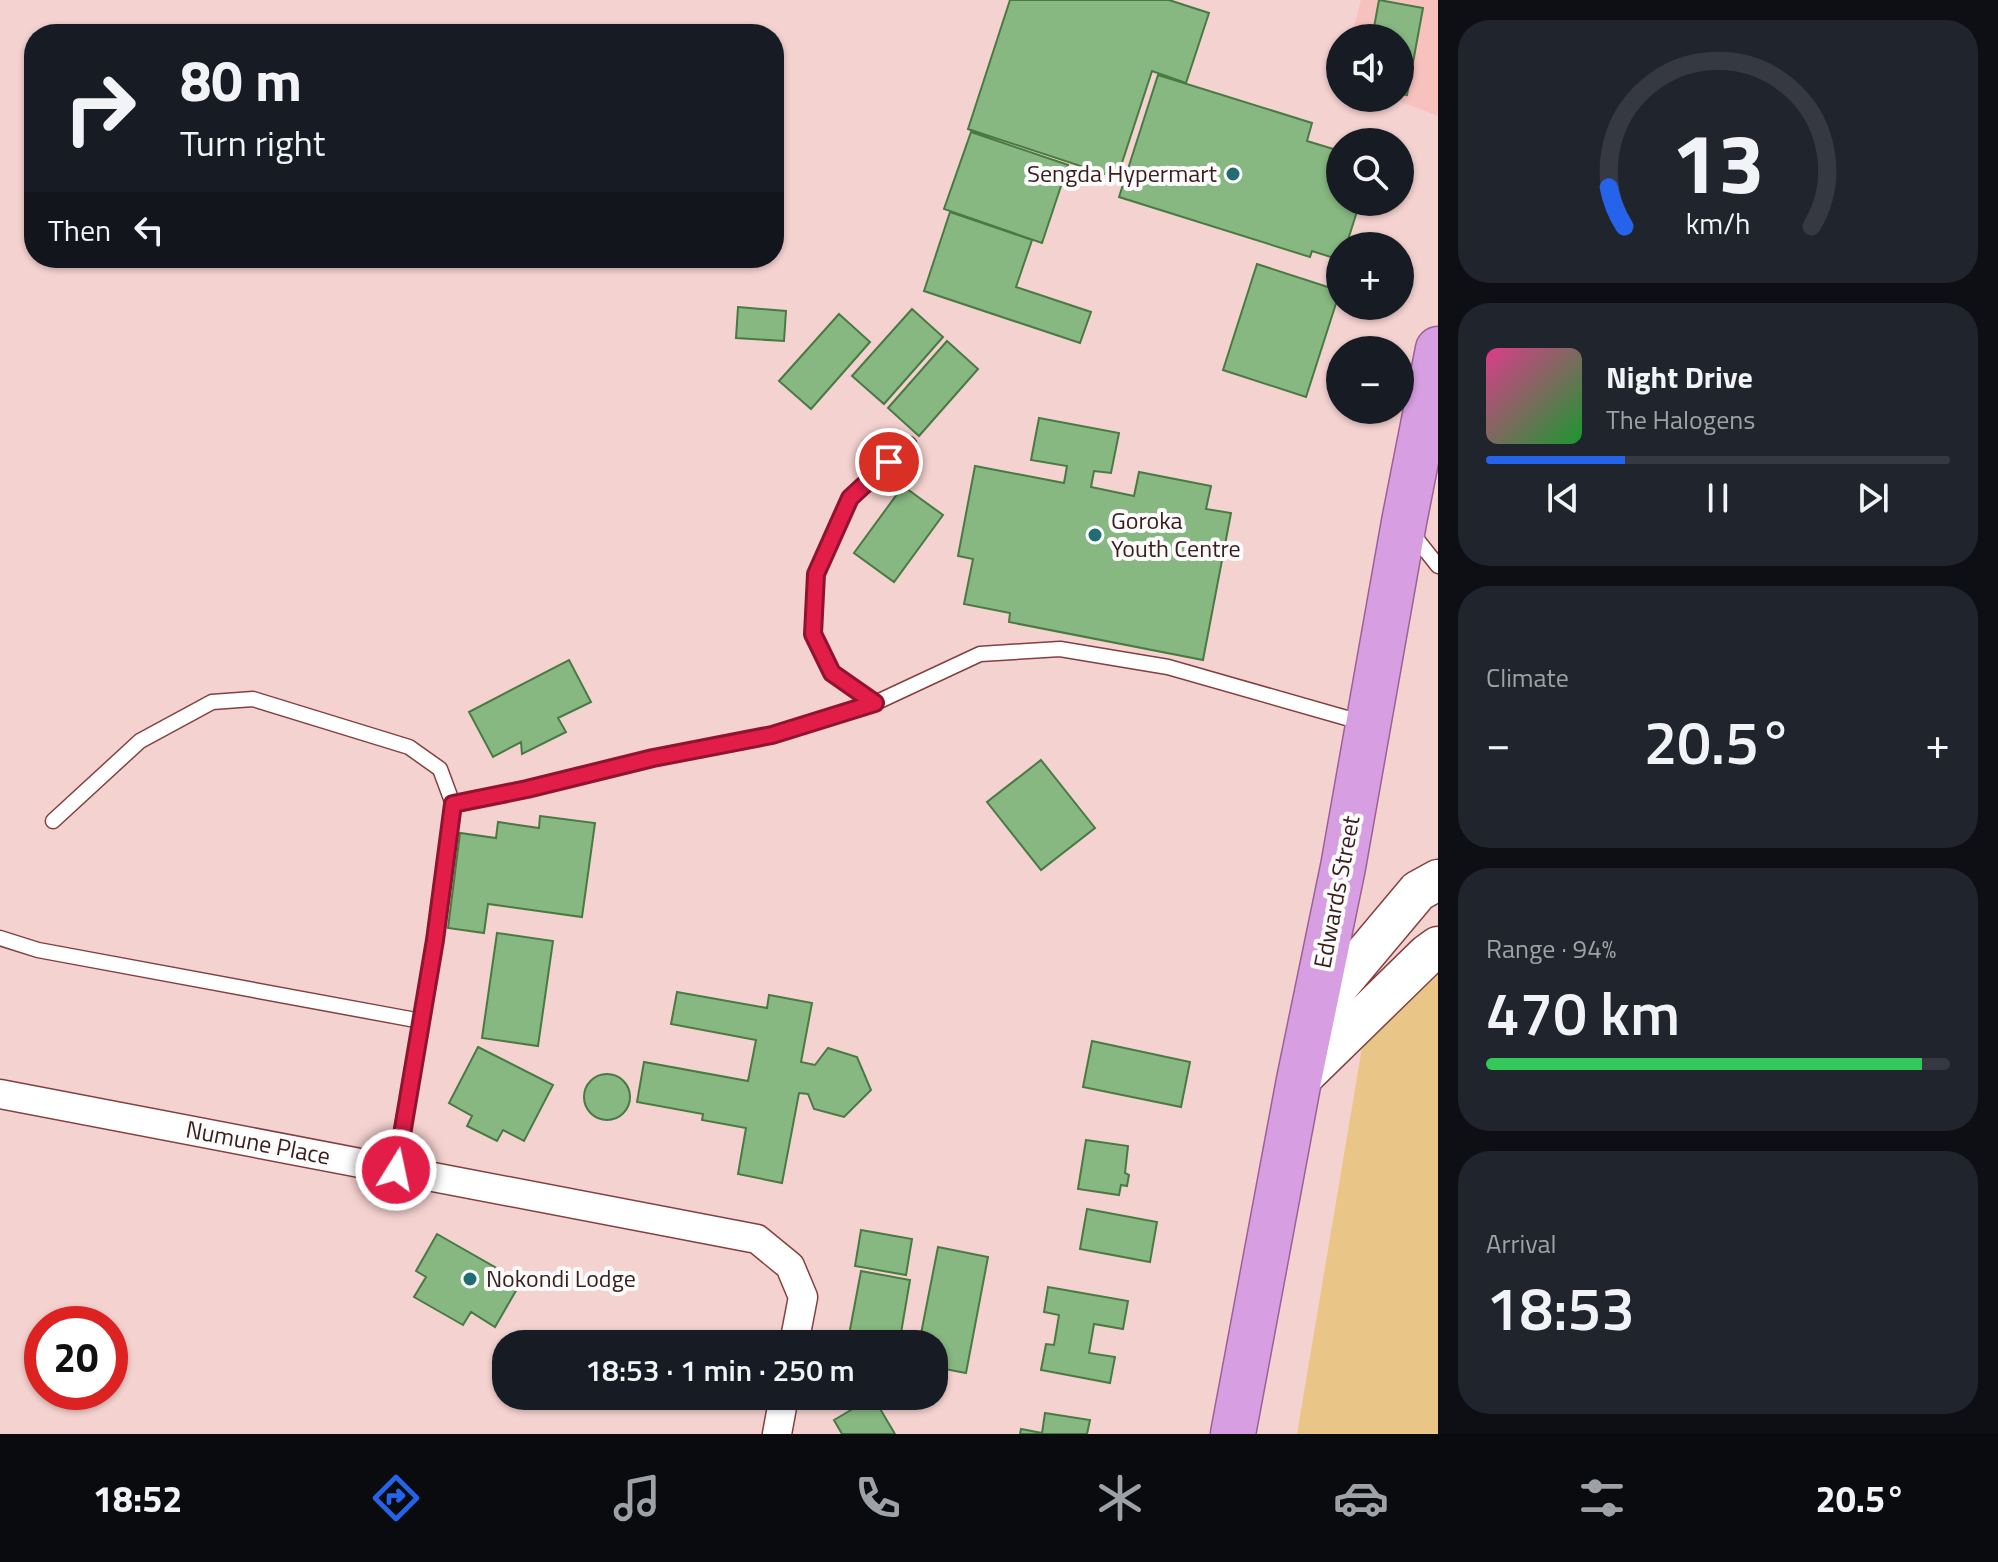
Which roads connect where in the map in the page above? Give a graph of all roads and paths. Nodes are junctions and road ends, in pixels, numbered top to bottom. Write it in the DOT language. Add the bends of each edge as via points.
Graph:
graph roads {
  1 [pos="1438,349"];
  2 [pos="909,444"];
  3 [pos="1404,522"];
  4 [pos="1438,566"];
  5 [pos="875,703"];
  6 [pos="1368,724"];
  7 [pos="453,804"];
  8 [pos="53,821"];
  9 [pos="1438,880"];
  10 [pos="0,938"];
  11 [pos="1438,947"];
  12 [pos="1313,1016"];
  13 [pos="421,1021"];
  14 [pos="1299,1080"];
  15 [pos="0,1094"];
  16 [pos="396,1170"];
  17 [pos="797,1330"];
  18 [pos="781,1410"];
  19 [pos="777,1434"];
  20 [pos="1233,1434"];
  1 -- 3 [label="highway, Edwards Street"];
  2 -- 5 [label="lane" via="850,498 816,574 813,634 832,673"];
  3 -- 4 [label="lane"];
  3 -- 6 [label="highway, Edwards Street"];
  5 -- 6 [label="lane" via="980,654 1060,649 1168,667"];
  5 -- 7 [label="lane" via="772,735"];
  6 -- 12 [label="highway, Edwards Street"];
  7 -- 8 [label="lane" via="440,769 409,747 253,699 212,702 140,741"];
  7 -- 13 [label="lane"];
  9 -- 12 [label="main road" via="1418,891"];
  10 -- 13 [label="lane" via="38,950"];
  11 -- 14 [label="main road"];
  12 -- 14 [label="highway, Edwards Street"];
  13 -- 16 [label="lane"];
  14 -- 20 [label="highway, Edwards Street"];
  15 -- 16 [label="street, Numune Place"];
  16 -- 17 [label="street, Numune Place" via="757,1239 790,1266 803,1297"];
  18 -- 19 [label="street"];
}
